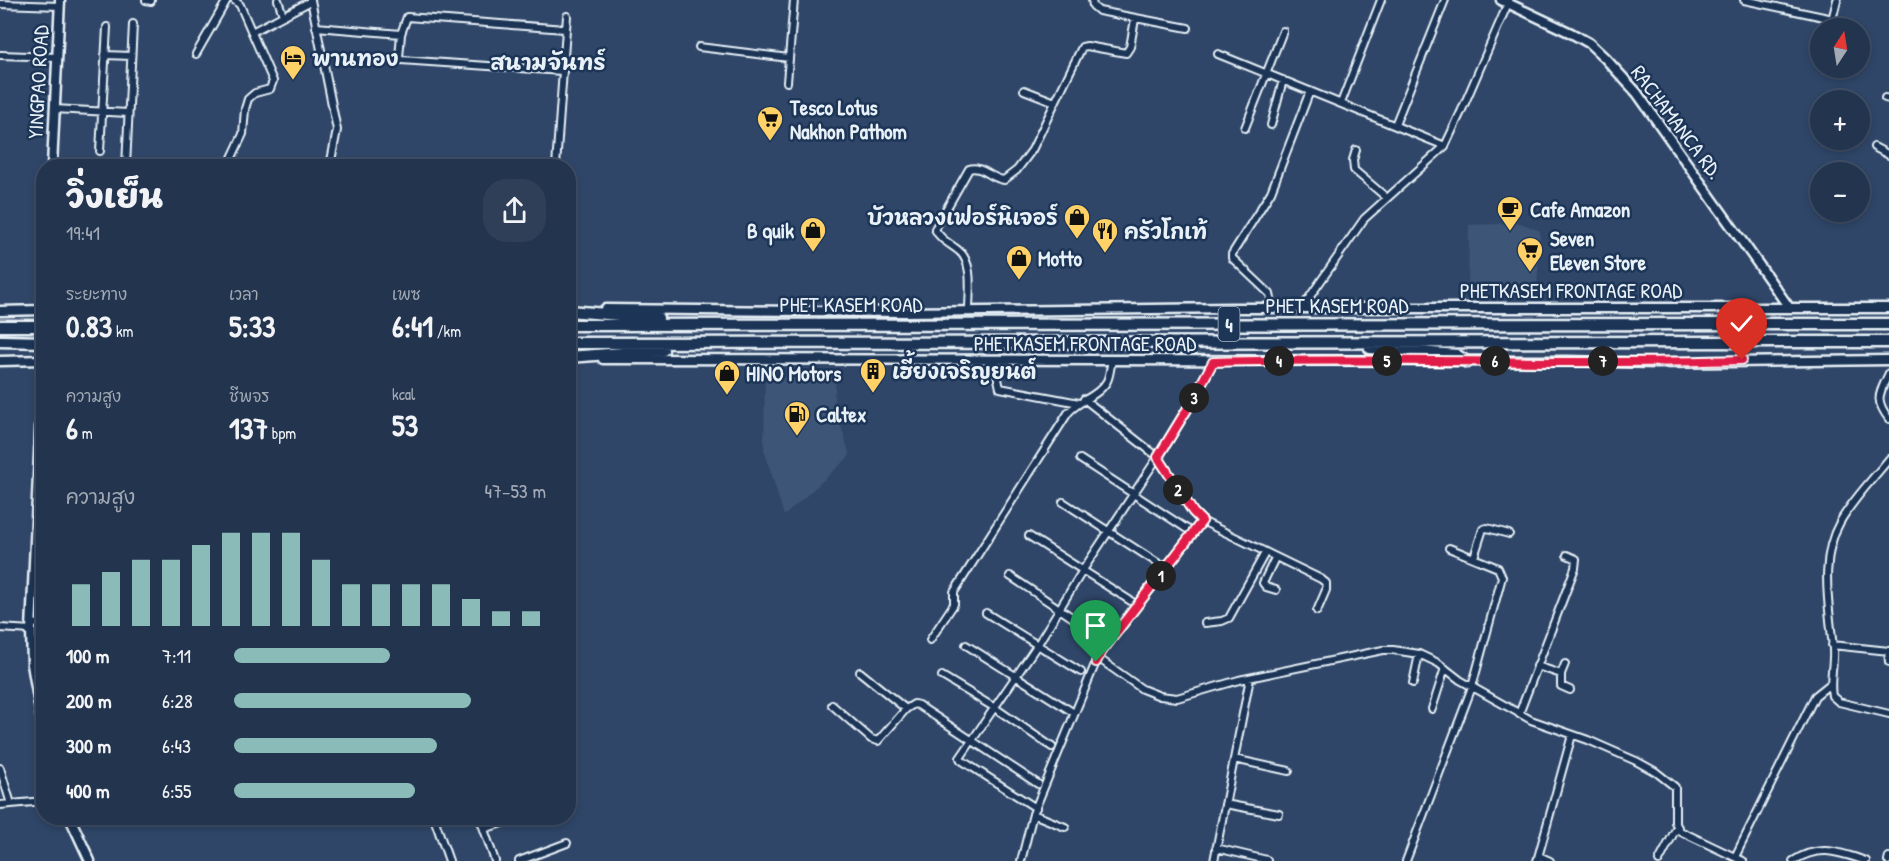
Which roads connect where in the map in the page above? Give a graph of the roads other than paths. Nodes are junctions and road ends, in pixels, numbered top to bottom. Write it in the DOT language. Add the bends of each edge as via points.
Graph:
graph roads {
  1 [pos="227,0"];
  2 [pos="234,0"];
  3 [pos="278,0"];
  4 [pos="311,0"];
  5 [pos="794,0"];
  6 [pos="1092,0"];
  7 [pos="1382,0"];
  8 [pos="1445,0"];
  9 [pos="1744,0"];
  10 [pos="1837,0"];
  11 [pos="1506,1"];
  12 [pos="60,3"];
  13 [pos="0,4"];
  14 [pos="283,15"];
  15 [pos="567,16"];
  16 [pos="1828,18"];
  17 [pos="1833,18"];
  18 [pos="1135,19"];
  19 [pos="133,24"];
  20 [pos="107,27"];
  21 [pos="316,27"];
  22 [pos="1188,28"];
  23 [pos="566,29"];
  24 [pos="1283,31"];
  25 [pos="252,32"];
  26 [pos="401,34"];
  27 [pos="699,47"];
  28 [pos="195,54"];
  29 [pos="1218,54"];
  30 [pos="0,55"];
  31 [pos="105,55"];
  32 [pos="131,56"];
  33 [pos="57,57"];
  34 [pos="789,58"];
  35 [pos="562,71"];
  36 [pos="1265,72"];
  37 [pos="1283,80"];
  38 [pos="787,82"];
  39 [pos="1024,90"];
  40 [pos="1310,90"];
  41 [pos="1055,102"];
  42 [pos="1341,104"];
  43 [pos="54,109"];
  44 [pos="102,112"];
  45 [pos="128,113"];
  46 [pos="1271,124"];
  47 [pos="1395,125"];
  48 [pos="1245,128"];
  49 [pos="1445,146"];
  50 [pos="1874,147"];
  51 [pos="1356,150"];
  52 [pos="100,151"];
  53 [pos="1889,155"];
  54 [pos="52,159"];
  55 [pos="126,159"];
  56 [pos="231,159"];
  57 [pos="332,159"];
  58 [pos="556,159"];
  59 [pos="1387,198"];
  60 [pos="1788,306"];
  61 [pos="1889,308"];
  62 [pos="1274,309"];
  63 [pos="1302,309"];
  64 [pos="36,310"];
  65 [pos="576,310"];
  66 [pos="969,310"];
  67 [pos="0,311"];
  68 [pos="576,311"];
  69 [pos="738,324"];
  70 [pos="1889,324"];
  71 [pos="576,325"];
  72 [pos="0,326"];
  73 [pos="36,326"];
  74 [pos="0,341"];
  75 [pos="36,342"];
  76 [pos="1346,342"];
  77 [pos="1889,342"];
  78 [pos="576,343"];
  79 [pos="738,344"];
  80 [pos="576,357"];
  81 [pos="576,358"];
  82 [pos="36,360"];
  83 [pos="1889,360"];
  84 [pos="0,361"];
  85 [pos="994,361"];
  86 [pos="1112,361"];
  87 [pos="1213,362"];
  88 [pos="1467,362"];
  89 [pos="1889,373"];
  90 [pos="1082,401"];
  91 [pos="1889,420"];
  92 [pos="1158,457"];
  93 [pos="1080,459"];
  94 [pos="1889,459"];
  95 [pos="1133,494"];
  96 [pos="1063,502"];
  97 [pos="36,516"];
  98 [pos="1202,521"];
  99 [pos="1110,532"];
  100 [pos="1193,533"];
  101 [pos="1509,534"];
  102 [pos="1029,536"];
  103 [pos="1449,548"];
  104 [pos="1266,553"];
  105 [pos="1568,555"];
  106 [pos="1275,558"];
  107 [pos="1474,558"];
  108 [pos="1167,569"];
  109 [pos="1083,570"];
  110 [pos="1010,576"];
  111 [pos="1276,590"];
  112 [pos="1137,605"];
  113 [pos="1060,609"];
  114 [pos="1317,611"];
  115 [pos="986,613"];
  116 [pos="1205,623"];
  117 [pos="36,626"];
  118 [pos="31,627"];
  119 [pos="0,628"];
  120 [pos="1103,638"];
  121 [pos="930,640"];
  122 [pos="1038,644"];
  123 [pos="966,645"];
  124 [pos="1832,645"];
  125 [pos="1888,651"];
  126 [pos="1419,654"];
  127 [pos="1098,658"];
  128 [pos="1889,662"];
  129 [pos="1565,664"];
  130 [pos="1537,666"];
  131 [pos="1445,668"];
  132 [pos="860,672"];
  133 [pos="1081,672"];
  134 [pos="1561,674"];
  135 [pos="942,676"];
  136 [pos="1015,676"];
  137 [pos="1250,678"];
  138 [pos="1413,683"];
  139 [pos="1830,684"];
  140 [pos="36,687"];
  141 [pos="1472,687"];
  142 [pos="1570,690"];
  143 [pos="832,705"];
  144 [pos="995,708"];
  145 [pos="1432,709"];
  146 [pos="906,710"];
  147 [pos="1071,711"];
  148 [pos="1518,714"];
  149 [pos="1889,714"];
  150 [pos="1572,735"];
  151 [pos="973,741"];
  152 [pos="1052,747"];
  153 [pos="1234,759"];
  154 [pos="0,768"];
  155 [pos="1289,771"];
  156 [pos="1038,784"];
  157 [pos="36,802"];
  158 [pos="11,804"];
  159 [pos="1225,804"];
  160 [pos="0,805"];
  161 [pos="1034,811"];
  162 [pos="1279,814"];
  163 [pos="74,825"];
  164 [pos="436,825"];
  165 [pos="483,825"];
  166 [pos="496,825"];
  167 [pos="1065,827"];
  168 [pos="1677,827"];
  169 [pos="484,829"];
  170 [pos="567,843"];
  171 [pos="1216,848"];
  172 [pos="1735,858"];
  173 [pos="1538,859"];
  174 [pos="1267,860"];
  175 [pos="90,861"];
  176 [pos="449,861"];
  177 [pos="495,861"];
  178 [pos="519,861"];
  179 [pos="1021,861"];
  180 [pos="1214,861"];
  181 [pos="1406,861"];
  182 [pos="1550,861"];
  183 [pos="1659,861"];
  184 [pos="1743,861"];
  185 [pos="1793,861"];
  186 [pos="1866,861"];
  1 -- 28 [label="street"];
  2 -- 25 [label="street"];
  3 -- 14 [label="street"];
  4 -- 14 [label="street"];
  4 -- 21 [label="street"];
  5 -- 34 [label="street"];
  6 -- 18 [label="street" via="1099,11"];
  7 -- 42 [label="street"];
  8 -- 47 [label="street"];
  9 -- 16 [label="street"];
  10 -- 17 [label="street"];
  11 -- 49 [label="street"];
  11 -- 60 [label="main road, RACHAMANCA RD." via="1589,43 1605,58 1636,93"];
  12 -- 13 [label="street"];
  12 -- 33 [label="main road, YINGPAO ROAD"];
  14 -- 25 [label="street"];
  15 -- 23 [label="street"];
  18 -- 22 [label="street"];
  18 -- 41 [label="street" via="1126,52 1083,47"];
  19 -- 32 [label="street"];
  20 -- 31 [label="street"];
  21 -- 26 [label="street"];
  21 -- 57 [label="street" via="337,130"];
  23 -- 26 [label="street" via="406,17"];
  23 -- 35 [label="street"];
  24 -- 36 [label="street"];
  25 -- 56 [label="street" via="273,81 270,88 248,99 243,134"];
  26 -- 35 [label="street" via="401,60"];
  27 -- 34 [label="street"];
  29 -- 36 [label="street"];
  30 -- 33 [label="street"];
  31 -- 32 [label="street"];
  31 -- 44 [label="street"];
  32 -- 45 [label="street"];
  33 -- 43 [label="main road, YINGPAO ROAD"];
  34 -- 38 [label="street"];
  35 -- 58 [label="street"];
  36 -- 37 [label="street"];
  36 -- 48 [label="street"];
  37 -- 40 [label="street"];
  37 -- 46 [label="street"];
  39 -- 41 [label="street"];
  40 -- 42 [label="street"];
  40 -- 62 [label="street" via="1271,192 1232,255 1270,294"];
  41 -- 66 [label="street" via="1032,150 1017,170 998,180 977,168 969,169 935,229 967,262"];
  42 -- 47 [label="street"];
  43 -- 44 [label="street"];
  43 -- 54 [label="main road, YINGPAO ROAD"];
  44 -- 45 [label="street"];
  44 -- 52 [label="street"];
  45 -- 55 [label="street"];
  47 -- 49 [label="street"];
  49 -- 59 [label="street"];
  50 -- 53 [label="street"];
  51 -- 59 [label="street" via="1354,170"];
  59 -- 63 [label="street" via="1364,219"];
  60 -- 61 [label="main road, PHETKASEM FRONTAGE ROAD / 4"];
  60 -- 63 [label="main road, PHETKASEM FRONTAGE ROAD / 4"];
  62 -- 63 [label="main road, PHETKASEM FRONTAGE ROAD / 4"];
  62 -- 66 [label="main road, PHETKASEM FRONTAGE ROAD / 4"];
  64 -- 67 [label="main road"];
  65 -- 66 [label="main road, PHETKASEM FRONTAGE ROAD / 4"];
  68 -- 69 [label="highway"];
  69 -- 70 [label="highway, PHET KASEM ROAD / 4"];
  69 -- 71 [label="highway, PHET KASEM ROAD / 4"];
  72 -- 73 [label="highway"];
  74 -- 75 [label="highway"];
  76 -- 77 [label="highway, PHET KASEM ROAD / 4"];
  76 -- 79 [label="highway, PHET KASEM ROAD / 4"];
  76 -- 88 [label="highway" via="1351,347 1456,355"];
  78 -- 79 [label="highway, PHET KASEM ROAD / 4"];
  79 -- 80 [label="highway"];
  81 -- 85 [label="main road, PHETKASEM FRONTAGE ROAD / 4"];
  82 -- 84 [label="main road"];
  83 -- 88 [label="main road, PHETKASEM FRONTAGE ROAD / 4"];
  85 -- 86 [label="main road, PHETKASEM FRONTAGE ROAD / 4"];
  85 -- 90 [label="street" via="1000,388"];
  86 -- 87 [label="main road, PHETKASEM FRONTAGE ROAD / 4"];
  86 -- 90 [label="street" via="1103,386"];
  87 -- 88 [label="main road, PHETKASEM FRONTAGE ROAD / 4"];
  87 -- 92 [label="street"];
  89 -- 91 [label="street" via="1878,400"];
  90 -- 92 [label="street"];
  90 -- 121 [label="street" via="1068,413 954,592 954,604"];
  92 -- 95 [label="street"];
  92 -- 98 [label="street"];
  93 -- 95 [label="street"];
  94 -- 124 [label="street" via="1847,512 1834,537 1827,579"];
  95 -- 99 [label="street"];
  95 -- 100 [label="street"];
  96 -- 99 [label="street"];
  97 -- 118 [label="main road"];
  98 -- 100 [label="street"];
  98 -- 104 [label="street"];
  99 -- 108 [label="street"];
  99 -- 109 [label="street"];
  100 -- 108 [label="street"];
  101 -- 107 [label="street" via="1484,529"];
  102 -- 109 [label="street"];
  103 -- 107 [label="street"];
  104 -- 106 [label="street"];
  104 -- 116 [label="street" via="1229,618"];
  105 -- 130 [label="street" via="1576,559 1576,564"];
  106 -- 111 [label="street" via="1263,583"];
  106 -- 114 [label="street" via="1326,583"];
  107 -- 141 [label="street" via="1498,568 1502,577"];
  108 -- 112 [label="street"];
  109 -- 112 [label="street"];
  109 -- 113 [label="street"];
  110 -- 113 [label="street"];
  112 -- 127 [label="street"];
  113 -- 120 [label="street"];
  113 -- 122 [label="street"];
  115 -- 122 [label="street"];
  117 -- 118 [label="street"];
  118 -- 119 [label="street"];
  118 -- 140 [label="main road"];
  122 -- 133 [label="street"];
  122 -- 136 [label="street"];
  123 -- 136 [label="street"];
  124 -- 125 [label="street"];
  124 -- 139 [label="street"];
  125 -- 128 [label="street"];
  126 -- 131 [label="street"];
  126 -- 137 [label="street" via="1383,650"];
  126 -- 138 [label="street"];
  127 -- 137 [label="street" via="1142,689 1160,696 1177,698"];
  127 -- 161 [label="street"];
  129 -- 134 [label="street"];
  130 -- 134 [label="street"];
  130 -- 148 [label="street"];
  131 -- 141 [label="street"];
  131 -- 145 [label="street"];
  132 -- 146 [label="street"];
  134 -- 142 [label="street" via="1561,686"];
  135 -- 144 [label="street"];
  136 -- 144 [label="street"];
  136 -- 147 [label="street"];
  137 -- 153 [label="street"];
  139 -- 149 [label="street" via="1835,700"];
  139 -- 172 [label="street" via="1815,696"];
  141 -- 148 [label="street"];
  141 -- 181 [label="street"];
  143 -- 146 [label="street" via="878,741"];
  144 -- 151 [label="street"];
  144 -- 152 [label="street"];
  146 -- 151 [label="street" via="918,705"];
  148 -- 150 [label="street"];
  150 -- 168 [label="street" via="1636,761 1673,784"];
  150 -- 173 [label="street"];
  151 -- 156 [label="street"];
  151 -- 161 [label="street" via="961,760"];
  153 -- 155 [label="street"];
  153 -- 159 [label="street"];
  154 -- 158 [label="street"];
  157 -- 158 [label="street"];
  158 -- 160 [label="street"];
  159 -- 162 [label="street"];
  159 -- 171 [label="street"];
  161 -- 167 [label="street"];
  161 -- 179 [label="street"];
  163 -- 175 [label="main road"];
  164 -- 176 [label="street"];
  165 -- 169 [label="street"];
  166 -- 169 [label="street"];
  168 -- 172 [label="street"];
  168 -- 183 [label="street"];
  169 -- 177 [label="street"];
  170 -- 178 [label="street"];
  171 -- 174 [label="street"];
  171 -- 180 [label="street"];
  172 -- 184 [label="street"];
  173 -- 182 [label="street"];
  185 -- 186 [label="street" via="1819,850"];
}
